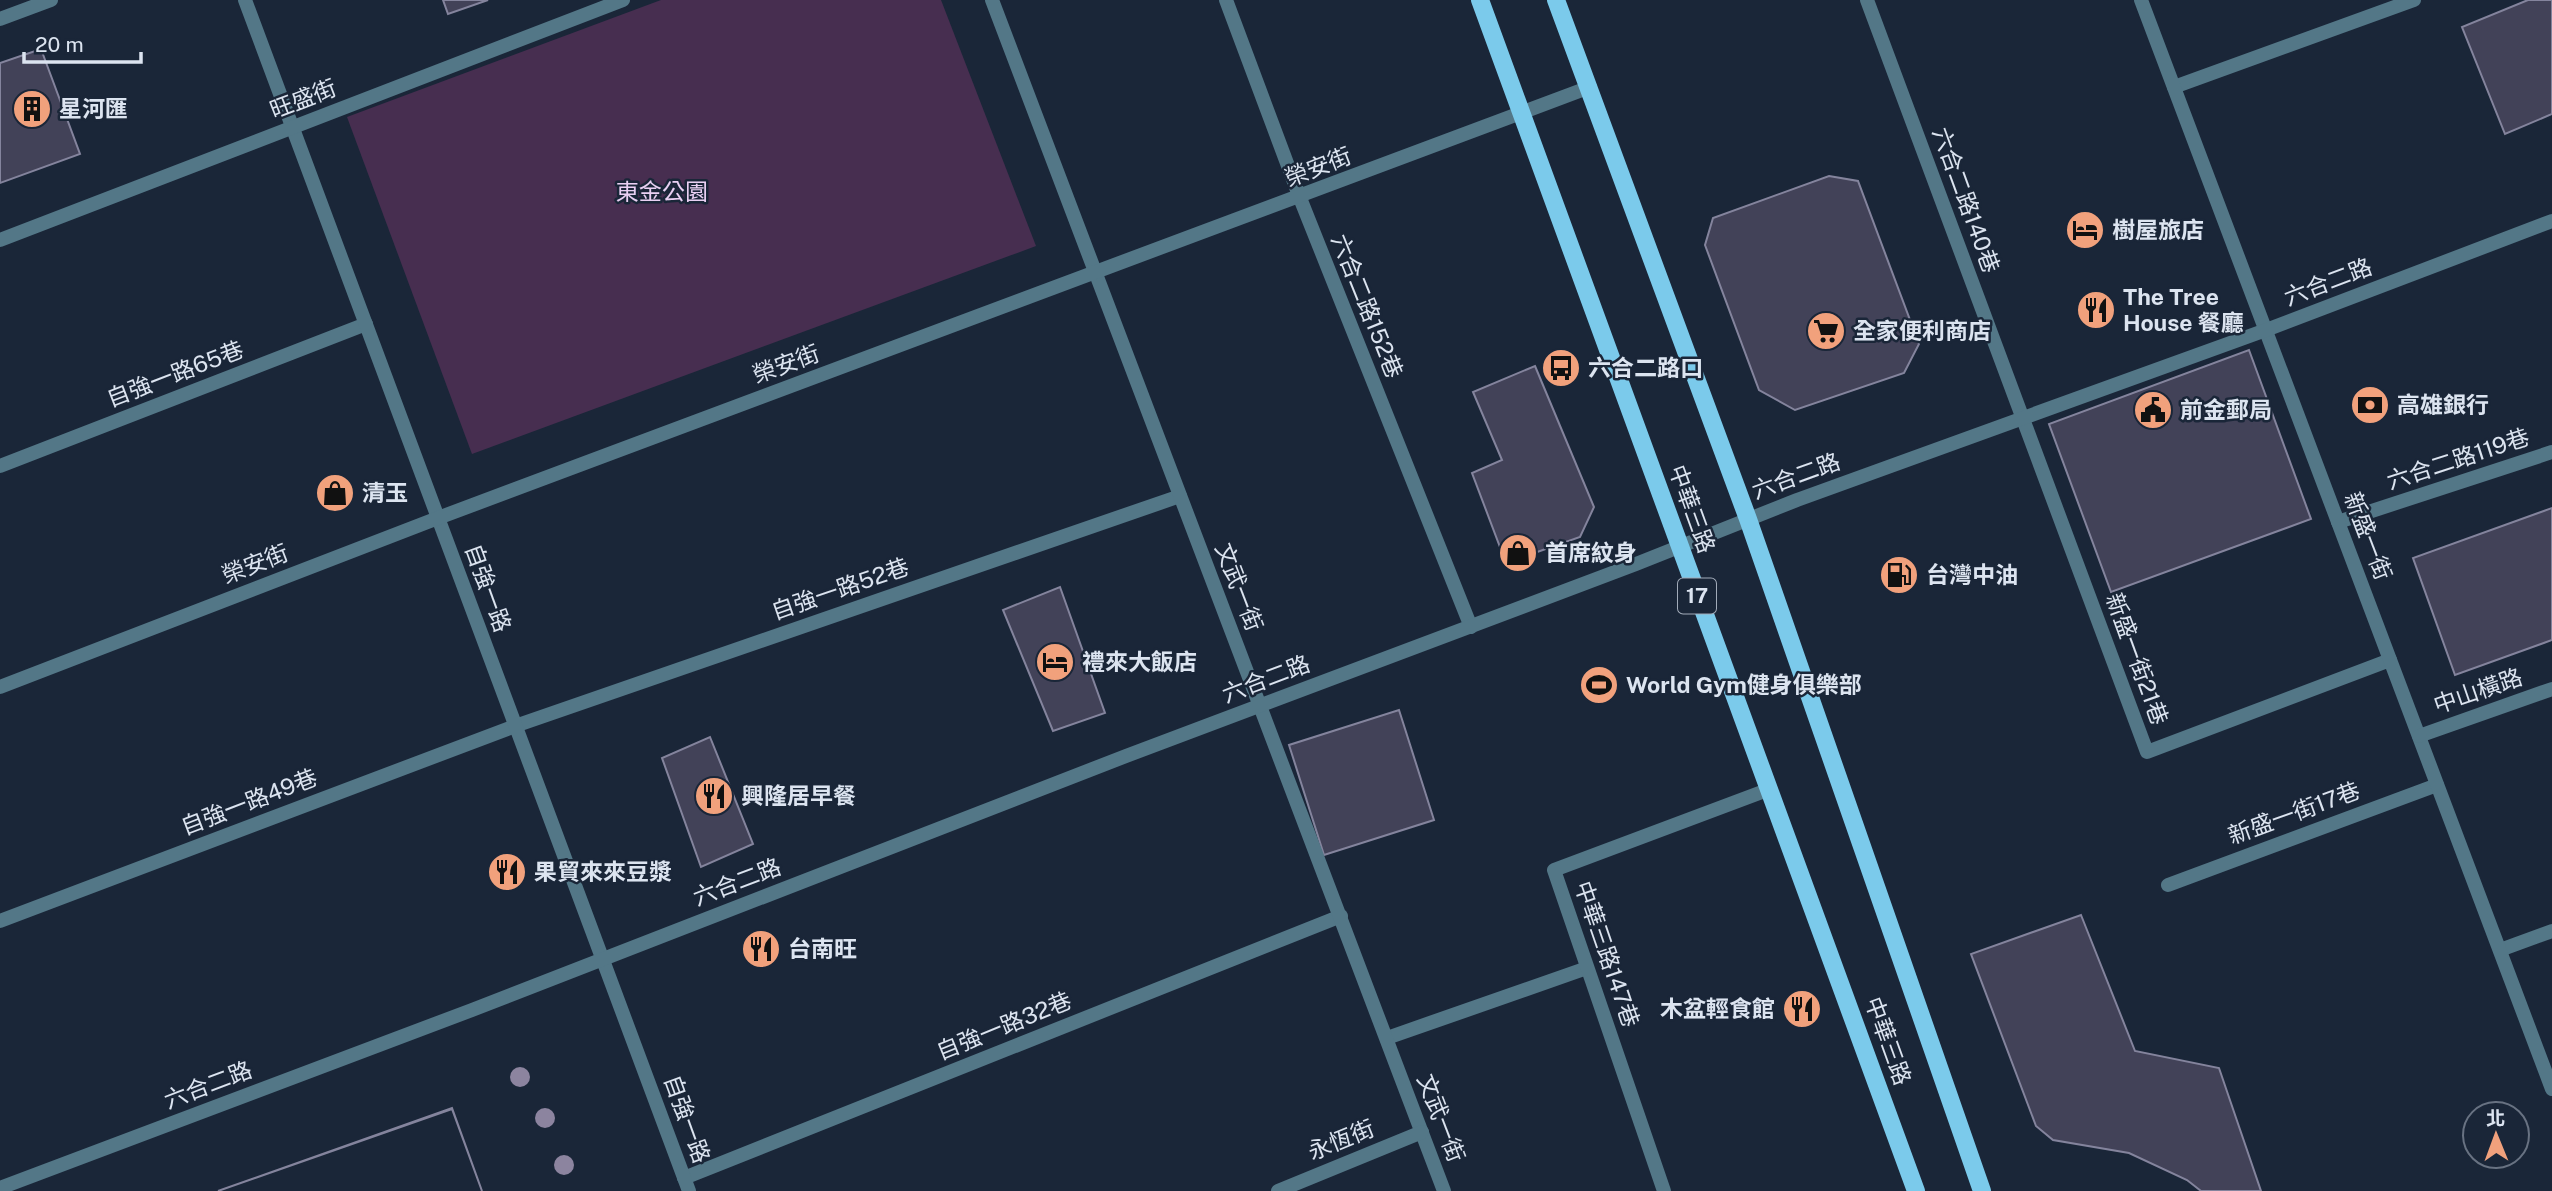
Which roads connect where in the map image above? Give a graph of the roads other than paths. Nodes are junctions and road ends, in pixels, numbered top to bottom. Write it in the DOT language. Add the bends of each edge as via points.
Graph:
graph roads {
  1 [pos="51,0"];
  2 [pos="245,0"];
  3 [pos="623,0"];
  4 [pos="992,0"];
  5 [pos="1226,0"];
  6 [pos="1480,0"];
  7 [pos="1556,0"];
  8 [pos="1867,0"];
  9 [pos="2141,0"];
  10 [pos="2414,0"];
  11 [pos="0,19"];
  12 [pos="2174,87"];
  13 [pos="1590,88"];
  14 [pos="1524,112"];
  15 [pos="292,128"];
  16 [pos="1300,198"];
  17 [pos="2552,221"];
  18 [pos="0,240"];
  19 [pos="1096,273"];
  20 [pos="366,324"];
  21 [pos="2266,330"];
  22 [pos="2022,416"];
  23 [pos="2552,452"];
  24 [pos="0,466"];
  25 [pos="1180,496"];
  26 [pos="438,518"];
  27 [pos="1748,519"];
  28 [pos="2338,522"];
  29 [pos="1679,547"];
  30 [pos="1471,627"];
  31 [pos="2390,660"];
  32 [pos="0,687"];
  33 [pos="2552,689"];
  34 [pos="1261,705"];
  35 [pos="515,726"];
  36 [pos="2419,736"];
  37 [pos="2437,785"];
  38 [pos="1770,789"];
  39 [pos="2168,885"];
  40 [pos="1340,916"];
  41 [pos="0,921"];
  42 [pos="2552,931"];
  43 [pos="2500,950"];
  44 [pos="602,958"];
  45 [pos="1587,968"];
  46 [pos="1387,1038"];
  47 [pos="2552,1089"];
  48 [pos="1422,1132"];
  49 [pos="687,1185"];
  50 [pos="0,1188"];
  51 [pos="1278,1191"];
  52 [pos="1444,1191"];
  53 [pos="1664,1191"];
  54 [pos="1916,1191"];
  55 [pos="1982,1191"];
  1 -- 11 [label="street"];
  2 -- 15 [label="street, 自強一路"];
  3 -- 15 [label="street, 旺盛街"];
  4 -- 19 [label="street, 文武一街"];
  5 -- 16 [label="street, 六合二路152巷"];
  6 -- 14 [label="main road, 中華三路 / 17"];
  7 -- 13 [label="main road, 中華三路"];
  8 -- 22 [label="street, 六合二路140巷"];
  9 -- 12 [label="street, 新盛一街"];
  10 -- 12 [label="street"];
  12 -- 21 [label="street, 新盛一街"];
  13 -- 14 [label="street, 榮安街"];
  13 -- 27 [label="main road, 中華三路"];
  14 -- 16 [label="street, 榮安街"];
  14 -- 29 [label="main road, 中華三路 / 17"];
  15 -- 18 [label="street, 旺盛街"];
  15 -- 20 [label="street, 自強一路"];
  16 -- 19 [label="street, 榮安街"];
  16 -- 30 [label="street, 六合二路152巷"];
  17 -- 21 [label="street, 六合二路"];
  19 -- 25 [label="street, 文武一街"];
  19 -- 26 [label="street, 榮安街"];
  20 -- 24 [label="street, 自強一路65巷"];
  20 -- 26 [label="street, 自強一路"];
  21 -- 22 [label="street, 六合二路"];
  21 -- 28 [label="street, 新盛一街"];
  22 -- 27 [label="street, 六合二路"];
  22 -- 31 [label="street, 新盛一街21巷" via="2147,752"];
  23 -- 28 [label="street, 六合二路119巷"];
  25 -- 34 [label="street, 文武一街"];
  25 -- 35 [label="street, 自強一路52巷"];
  26 -- 32 [label="street, 榮安街"];
  26 -- 35 [label="street, 自強一路"];
  27 -- 29 [label="street, 六合二路"];
  27 -- 55 [label="main road, 中華三路"];
  28 -- 31 [label="street, 新盛一街"];
  29 -- 30 [label="street, 六合二路"];
  29 -- 38 [label="main road, 中華三路 / 17"];
  30 -- 34 [label="street, 六合二路"];
  31 -- 36 [label="street, 新盛一街"];
  33 -- 36 [label="street, 中山橫路"];
  34 -- 40 [label="street, 文武一街"];
  34 -- 44 [label="street, 六合二路"];
  35 -- 41 [label="street, 自強一路49巷"];
  35 -- 44 [label="street, 自強一路"];
  36 -- 37 [label="street, 新盛一街"];
  37 -- 39 [label="street, 新盛一街17巷"];
  37 -- 43 [label="street, 新盛一街"];
  38 -- 45 [label="street, 中華三路147巷" via="1554,870"];
  38 -- 54 [label="main road, 中華三路 / 17"];
  40 -- 46 [label="street, 文武一街"];
  40 -- 49 [label="street, 自強一路32巷"];
  42 -- 43 [label="street"];
  43 -- 47 [label="street, 新盛一街"];
  44 -- 49 [label="street, 自強一路"];
  44 -- 50 [label="street, 六合二路"];
  45 -- 46 [label="street"];
  45 -- 53 [label="street, 中華三路147巷"];
  46 -- 48 [label="street, 文武一街"];
  48 -- 51 [label="street, 永恆街"];
  48 -- 52 [label="street, 文武一街"];
}
